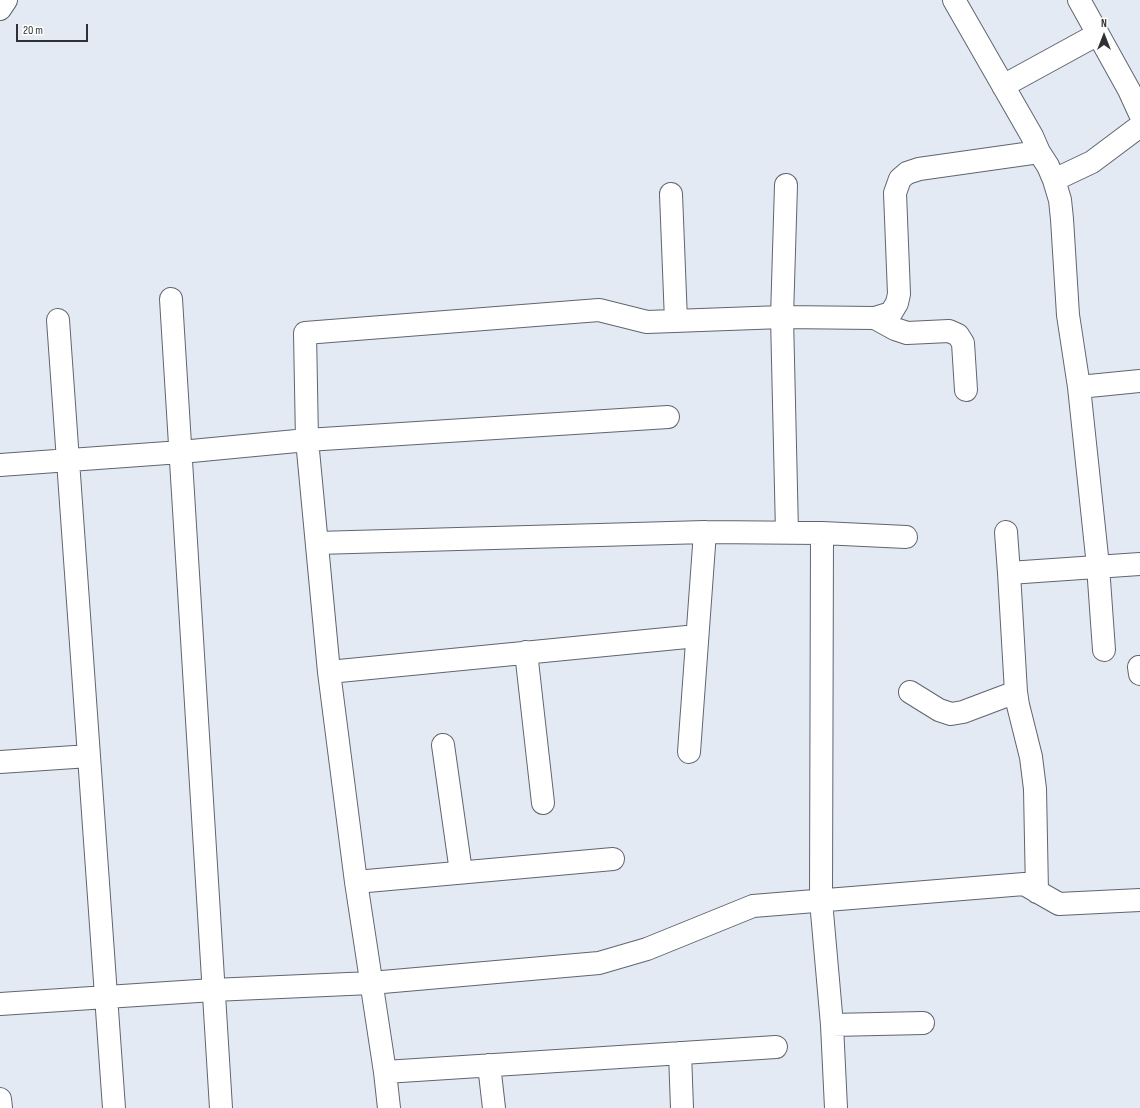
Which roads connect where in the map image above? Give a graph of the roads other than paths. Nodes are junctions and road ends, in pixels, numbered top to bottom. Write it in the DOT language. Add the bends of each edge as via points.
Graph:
graph roads {
  1 [pos="6,0"];
  2 [pos="954,0"];
  3 [pos="1079,0"];
  4 [pos="0,9"];
  5 [pos="1098,34"];
  6 [pos="1004,86"];
  7 [pos="1140,114"];
  8 [pos="1140,126"];
  9 [pos="1039,152"];
  10 [pos="1054,180"];
  11 [pos="786,185"];
  12 [pos="671,194"];
  13 [pos="171,299"];
  14 [pos="782,317"];
  15 [pos="875,318"];
  16 [pos="58,320"];
  17 [pos="676,321"];
  18 [pos="1140,381"];
  19 [pos="1079,387"];
  20 [pos="966,390"];
  21 [pos="668,416"];
  22 [pos="307,440"];
  23 [pos="181,452"];
  24 [pos="68,460"];
  25 [pos="0,465"];
  26 [pos="705,532"];
  27 [pos="787,532"];
  28 [pos="1006,532"];
  29 [pos="822,533"];
  30 [pos="906,537"];
  31 [pos="317,543"];
  32 [pos="1140,564"];
  33 [pos="1098,566"];
  34 [pos="1010,573"];
  35 [pos="697,636"];
  36 [pos="1104,650"];
  37 [pos="526,652"];
  38 [pos="328,672"];
  39 [pos="910,692"];
  40 [pos="1016,692"];
  41 [pos="443,745"];
  42 [pos="689,752"];
  43 [pos="89,756"];
  44 [pos="0,762"];
  45 [pos="543,803"];
  46 [pos="613,859"];
  47 [pos="461,872"];
  48 [pos="356,882"];
  49 [pos="1037,892"];
  50 [pos="1140,900"];
  51 [pos="821,901"];
  52 [pos="371,983"];
  53 [pos="213,990"];
  54 [pos="106,997"];
  55 [pos="0,1004"];
  56 [pos="924,1023"];
  57 [pos="832,1025"];
  58 [pos="776,1046"];
  59 [pos="680,1053"];
  60 [pos="489,1065"];
  61 [pos="385,1072"];
  62 [pos="0,1099"];
  63 [pos="1,1108"];
  64 [pos="114,1108"];
  65 [pos="221,1108"];
  66 [pos="389,1108"];
  67 [pos="494,1108"];
  68 [pos="682,1108"];
  69 [pos="836,1108"];
  1 -- 4 [label="street"];
  2 -- 6 [label="street"];
  3 -- 5 [label="street"];
  5 -- 6 [label="street"];
  5 -- 7 [label="street"];
  6 -- 9 [label="street"];
  8 -- 10 [label="street" via="1092,162"];
  9 -- 10 [label="street"];
  9 -- 15 [label="street" via="919,170 907,174 900,180 895,193 899,294 891,313"];
  10 -- 19 [label="street" via="1061,206 1068,315"];
  11 -- 14 [label="street"];
  12 -- 17 [label="street"];
  13 -- 23 [label="street"];
  14 -- 15 [label="street"];
  14 -- 17 [label="street"];
  14 -- 27 [label="street"];
  15 -- 20 [label="street" via="907,333 949,331 958,335 963,343"];
  16 -- 24 [label="street"];
  17 -- 22 [label="street" via="647,322 599,310 305,333"];
  18 -- 19 [label="street"];
  19 -- 33 [label="street"];
  21 -- 22 [label="street"];
  22 -- 23 [label="street"];
  22 -- 31 [label="street"];
  23 -- 24 [label="street"];
  23 -- 53 [label="street"];
  24 -- 25 [label="street"];
  24 -- 43 [label="street"];
  26 -- 27 [label="street"];
  26 -- 31 [label="street"];
  26 -- 35 [label="street"];
  27 -- 29 [label="street"];
  28 -- 34 [label="street"];
  29 -- 30 [label="street"];
  29 -- 51 [label="street"];
  31 -- 38 [label="street"];
  32 -- 33 [label="street"];
  33 -- 34 [label="street"];
  33 -- 36 [label="street"];
  34 -- 40 [label="street"];
  35 -- 37 [label="street"];
  35 -- 42 [label="street"];
  37 -- 38 [label="street"];
  37 -- 45 [label="street"];
  38 -- 48 [label="street"];
  39 -- 40 [label="street" via="950,714 963,712"];
  40 -- 49 [label="street" via="1035,783"];
  41 -- 47 [label="street"];
  43 -- 44 [label="street"];
  43 -- 54 [label="street"];
  46 -- 47 [label="street"];
  47 -- 48 [label="street"];
  48 -- 52 [label="street"];
  49 -- 50 [label="street" via="1059,904"];
  49 -- 51 [label="street" via="1024,884"];
  51 -- 52 [label="street" via="753,906 647,949 599,963"];
  51 -- 57 [label="street"];
  52 -- 53 [label="street"];
  52 -- 61 [label="street"];
  53 -- 54 [label="street"];
  53 -- 65 [label="street"];
  54 -- 55 [label="street"];
  54 -- 64 [label="street"];
  56 -- 57 [label="street"];
  57 -- 69 [label="street"];
  58 -- 59 [label="street"];
  59 -- 60 [label="street"];
  59 -- 68 [label="street"];
  60 -- 61 [label="street"];
  60 -- 67 [label="street"];
  61 -- 66 [label="street"];
  62 -- 63 [label="street"];
}
